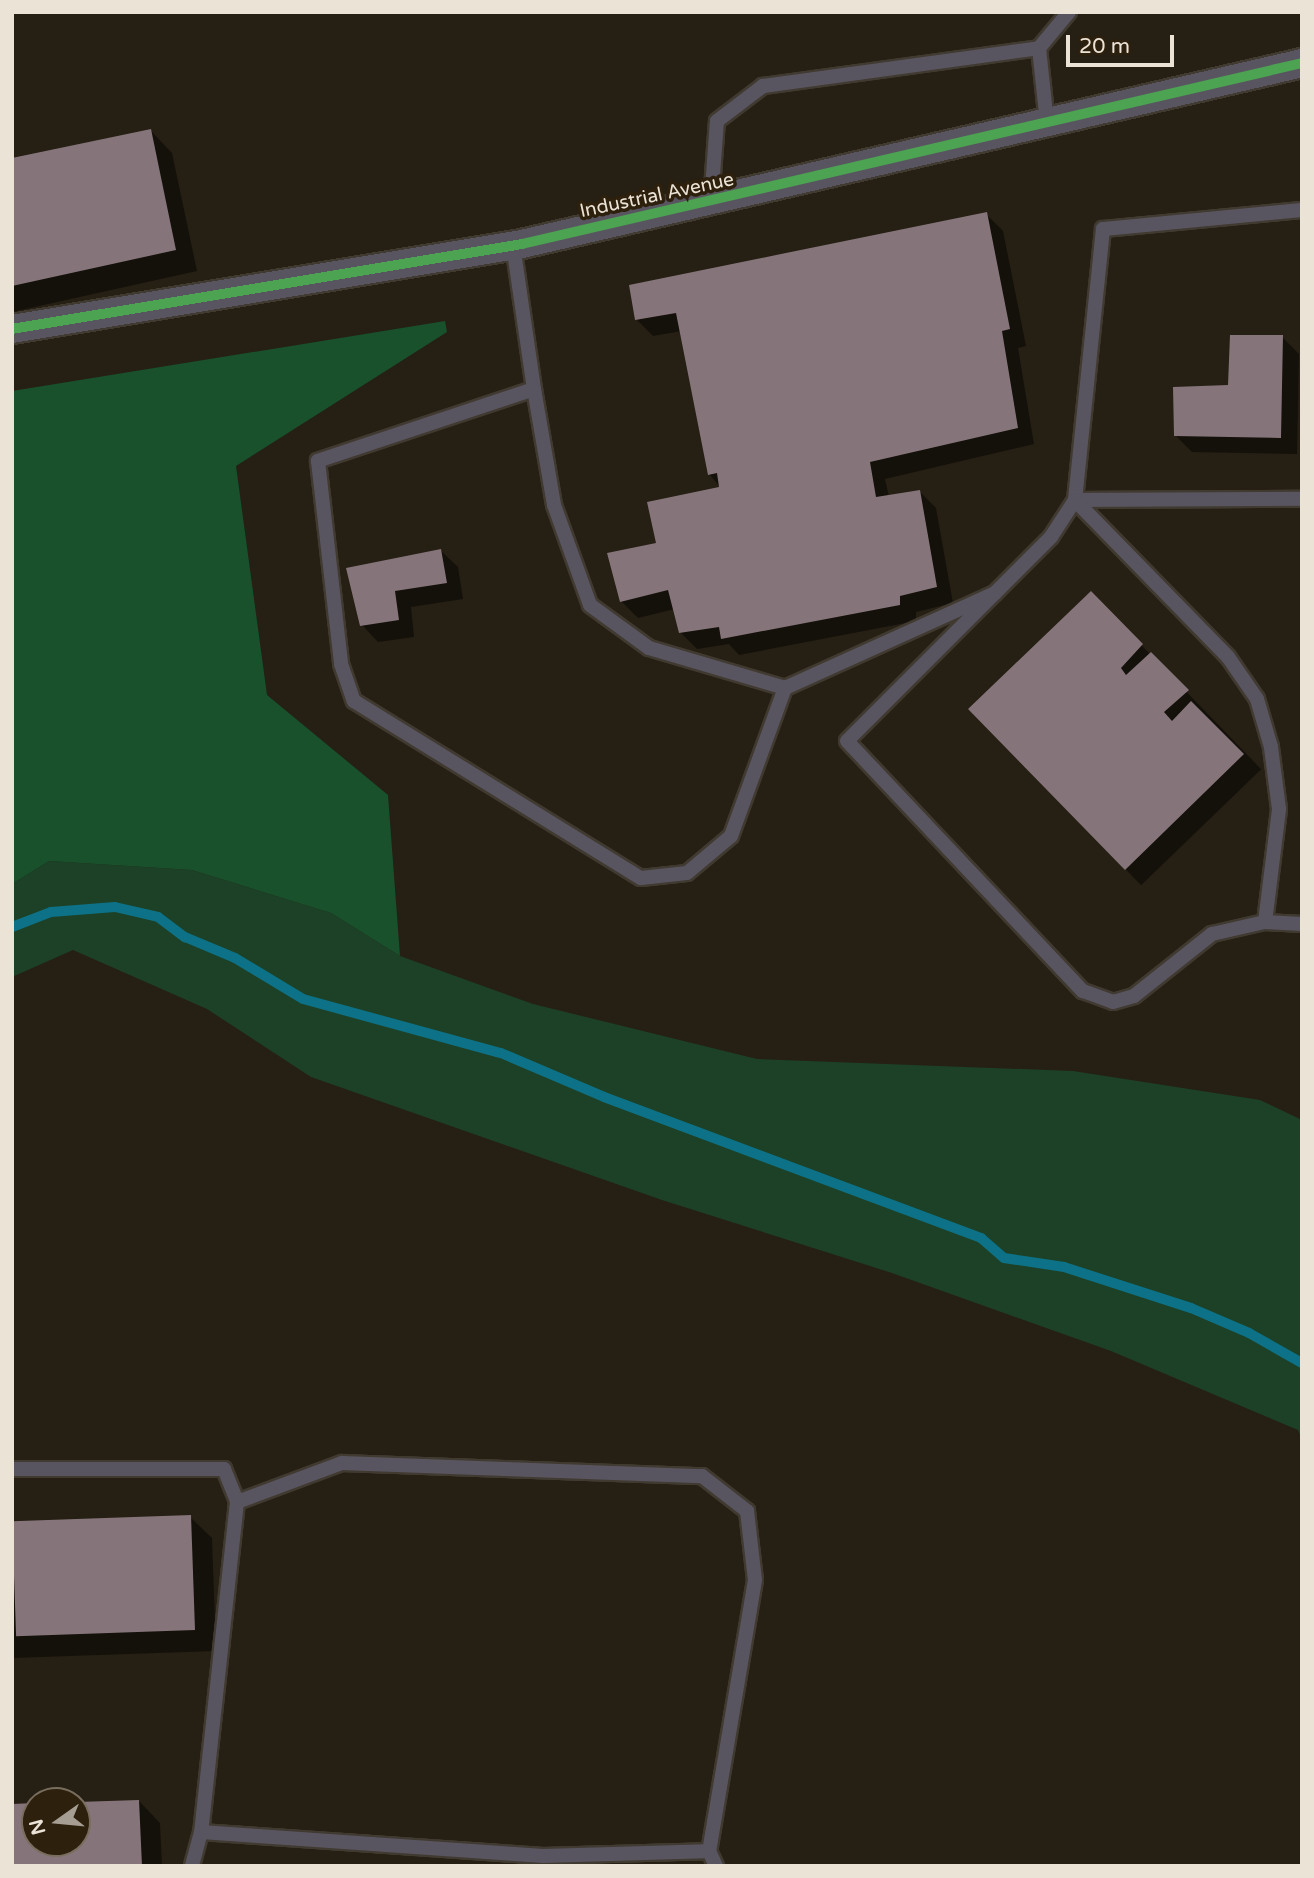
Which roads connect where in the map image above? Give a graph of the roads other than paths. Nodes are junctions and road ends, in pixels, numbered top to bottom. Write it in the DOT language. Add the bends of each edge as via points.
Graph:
graph roads {
  1 [pos="1069,12"];
  2 [pos="1039,48"];
  3 [pos="1302,63"];
  4 [pos="1047,123"];
  5 [pos="711,202"];
  6 [pos="1302,210"];
  7 [pos="513,245"];
  8 [pos="12,329"];
  9 [pos="534,389"];
  10 [pos="1302,499"];
  11 [pos="1075,500"];
  12 [pos="995,593"];
  13 [pos="785,688"];
  14 [pos="1265,922"];
  15 [pos="1302,924"];
  16 [pos="12,1469"];
  17 [pos="237,1502"];
  18 [pos="201,1832"];
  19 [pos="709,1852"];
  20 [pos="192,1866"];
  21 [pos="716,1866"];
  1 -- 2 [label="lane"];
  2 -- 4 [label="lane"];
  2 -- 5 [label="lane" via="763,86 717,121"];
  3 -- 4 [label="street, Industrial Avenue"];
  4 -- 5 [label="street, Industrial Avenue"];
  5 -- 7 [label="street, Industrial Avenue"];
  6 -- 11 [label="lane" via="1103,229"];
  7 -- 8 [label="street, Industrial Avenue"];
  7 -- 9 [label="lane"];
  9 -- 13 [label="lane" via="554,505 590,605 649,648"];
  9 -- 13 [label="lane" via="318,461 341,664 354,701 641,878 687,873 731,836"];
  10 -- 11 [label="lane"];
  11 -- 12 [label="lane" via="1051,537"];
  11 -- 14 [label="lane" via="1228,657 1257,699 1271,747 1279,809"];
  12 -- 13 [label="lane"];
  12 -- 14 [label="lane" via="847,741 1083,991 1113,1002 1134,996 1212,934"];
  14 -- 15 [label="lane"];
  16 -- 17 [label="lane" via="224,1469"];
  17 -- 18 [label="lane"];
  17 -- 19 [label="lane" via="342,1463 702,1476 747,1511 755,1580"];
  18 -- 19 [label="lane" via="543,1856"];
  18 -- 20 [label="lane"];
  19 -- 21 [label="lane"];
}
